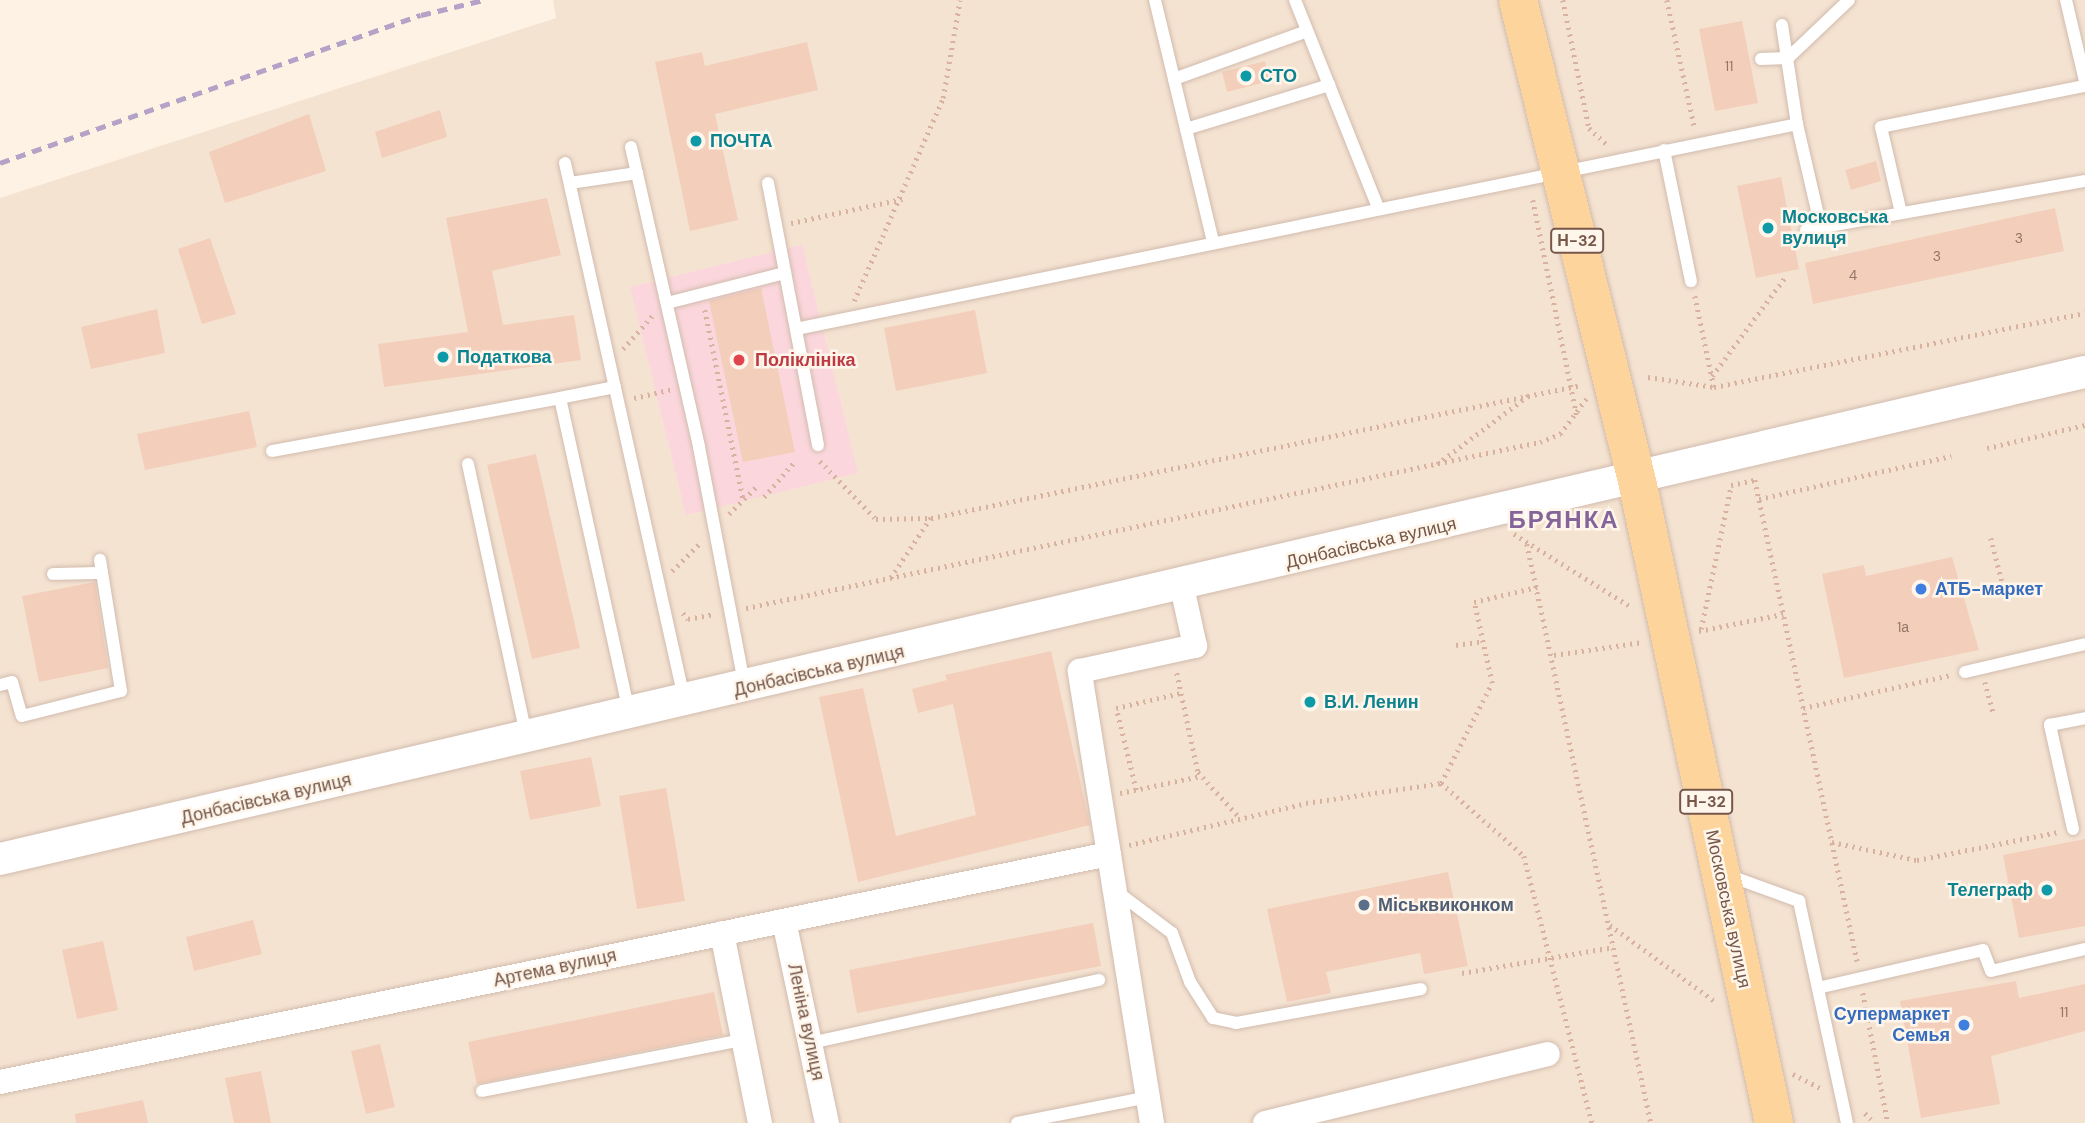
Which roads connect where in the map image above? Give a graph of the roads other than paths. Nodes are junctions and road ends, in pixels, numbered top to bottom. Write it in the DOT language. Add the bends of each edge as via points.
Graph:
graph roads {
  1 [pos="1154,0"];
  2 [pos="1295,0"];
  3 [pos="1518,0"];
  4 [pos="1849,0"];
  5 [pos="2066,0"];
  6 [pos="1782,25"];
  7 [pos="1307,31"];
  8 [pos="1787,58"];
  9 [pos="1761,59"];
  10 [pos="1174,79"];
  11 [pos="2085,84"];
  12 [pos="1329,85"];
  13 [pos="1797,124"];
  14 [pos="1186,129"];
  15 [pos="631,147"];
  16 [pos="1664,150"];
  17 [pos="565,163"];
  18 [pos="637,173"];
  19 [pos="1545,178"];
  20 [pos="2085,181"];
  21 [pos="570,183"];
  22 [pos="768,183"];
  23 [pos="1378,208"];
  24 [pos="1901,213"];
  25 [pos="1821,228"];
  26 [pos="1806,230"];
  27 [pos="1213,242"];
  28 [pos="785,273"];
  29 [pos="1691,281"];
  30 [pos="662,307"];
  31 [pos="796,329"];
  32 [pos="2085,372"];
  33 [pos="615,387"];
  34 [pos="560,398"];
  35 [pos="816,450"];
  36 [pos="272,451"];
  37 [pos="468,464"];
  38 [pos="1637,481"];
  39 [pos="52,574"];
  40 [pos="1182,587"];
  41 [pos="2085,644"];
  42 [pos="1965,672"];
  43 [pos="0,685"];
  44 [pos="745,688"];
  45 [pos="685,702"];
  46 [pos="629,715"];
  47 [pos="2085,718"];
  48 [pos="527,739"];
  49 [pos="2073,829"];
  50 [pos="1117,850"];
  51 [pos="0,859"];
  52 [pos="1721,873"];
  53 [pos="1115,891"];
  54 [pos="784,921"];
  55 [pos="722,933"];
  56 [pos="2085,949"];
  57 [pos="1099,980"];
  58 [pos="1822,987"];
  59 [pos="1420,989"];
  60 [pos="743,1040"];
  61 [pos="810,1043"];
  62 [pos="1548,1054"];
  63 [pos="0,1082"];
  64 [pos="482,1091"];
  65 [pos="1148,1097"];
  66 [pos="760,1123"];
  67 [pos="827,1123"];
  68 [pos="1017,1123"];
  69 [pos="1152,1123"];
  70 [pos="1265,1123"];
  71 [pos="1774,1123"];
  72 [pos="1847,1123"];
  1 -- 10 [label="lane"];
  2 -- 7 [label="lane"];
  3 -- 19 [label="main road, Московська вулиця / Н-32"];
  4 -- 8 [label="lane"];
  5 -- 11 [label="lane"];
  6 -- 8 [label="lane"];
  7 -- 10 [label="lane"];
  7 -- 12 [label="lane"];
  8 -- 9 [label="lane"];
  8 -- 13 [label="lane"];
  10 -- 14 [label="lane"];
  11 -- 24 [label="lane" via="1881,127"];
  12 -- 14 [label="lane"];
  12 -- 23 [label="lane"];
  13 -- 16 [label="lane"];
  13 -- 25 [label="lane"];
  14 -- 27 [label="lane"];
  15 -- 18 [label="lane"];
  16 -- 19 [label="lane"];
  16 -- 29 [label="lane"];
  17 -- 21 [label="lane"];
  18 -- 21 [label="lane"];
  18 -- 30 [label="lane"];
  19 -- 23 [label="lane"];
  19 -- 38 [label="main road, Московська вулиця / Н-32"];
  20 -- 24 [label="lane"];
  21 -- 33 [label="lane"];
  22 -- 28 [label="lane"];
  23 -- 27 [label="lane"];
  24 -- 25 [label="lane"];
  25 -- 26 [label="lane"];
  27 -- 31 [label="lane"];
  28 -- 30 [label="lane"];
  28 -- 31 [label="lane"];
  30 -- 44 [label="lane"];
  31 -- 35 [label="lane"];
  32 -- 38 [label="street, Донбасівська вулиця"];
  33 -- 34 [label="lane"];
  33 -- 45 [label="lane"];
  34 -- 36 [label="lane"];
  34 -- 46 [label="lane"];
  37 -- 48 [label="lane"];
  38 -- 40 [label="street, Донбасівська вулиця"];
  38 -- 52 [label="main road, Московська вулиця / Н-32"];
  39 -- 43 [label="lane" via="101,567 121,691 22,716 12,682"];
  40 -- 44 [label="street, Донбасівська вулиця"];
  40 -- 50 [label="street" via="1195,646 1080,671"];
  41 -- 42 [label="lane"];
  44 -- 45 [label="street, Донбасівська вулиця"];
  45 -- 46 [label="street, Донбасівська вулиця"];
  46 -- 48 [label="street, Донбасівська вулиця"];
  47 -- 49 [label="lane" via="2050,724"];
  48 -- 51 [label="street, Донбасівська вулиця"];
  50 -- 53 [label="street"];
  50 -- 54 [label="street, Артема вулиця"];
  52 -- 58 [label="lane" via="1800,901"];
  52 -- 71 [label="main road, Московська вулиця / Н-32"];
  53 -- 59 [label="lane" via="1172,933 1190,982 1213,1018 1236,1023"];
  53 -- 65 [label="street"];
  54 -- 55 [label="street, Артема вулиця"];
  54 -- 61 [label="street, Леніна вулиця"];
  55 -- 60 [label="street"];
  55 -- 63 [label="street, Артема вулиця"];
  56 -- 58 [label="lane" via="1991,971 1983,950"];
  57 -- 61 [label="lane"];
  58 -- 72 [label="lane"];
  60 -- 64 [label="lane"];
  60 -- 66 [label="street"];
  61 -- 67 [label="street, Леніна вулиця"];
  62 -- 70 [label="street"];
  65 -- 68 [label="lane"];
  65 -- 69 [label="street"];
}
